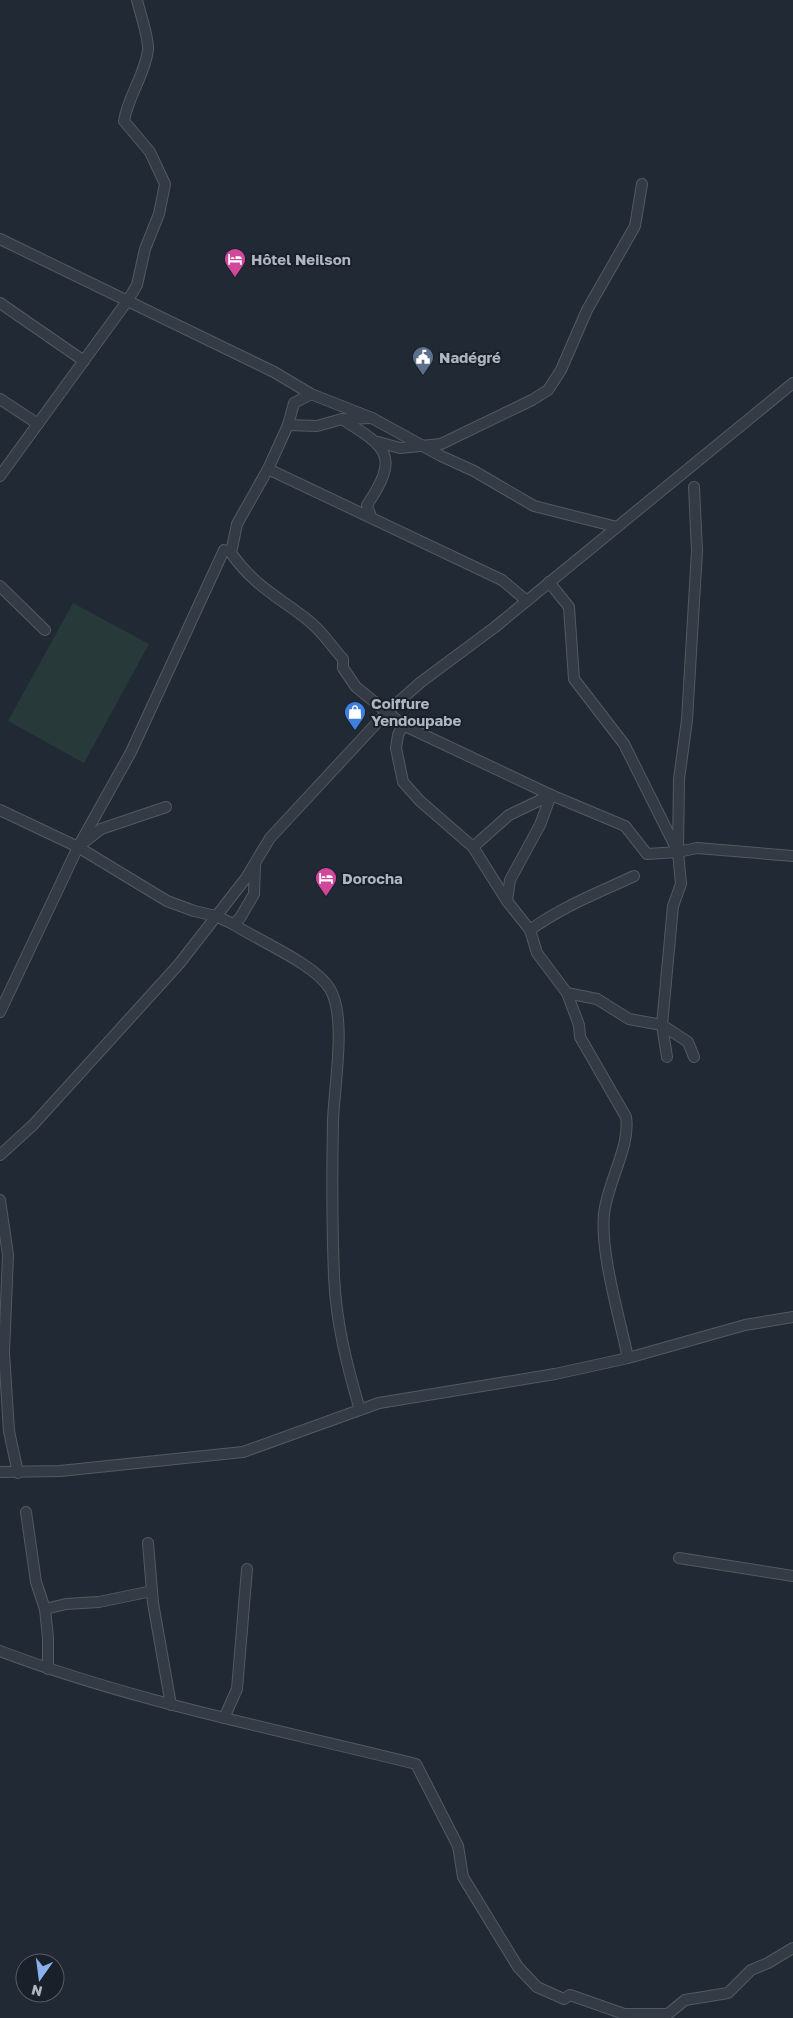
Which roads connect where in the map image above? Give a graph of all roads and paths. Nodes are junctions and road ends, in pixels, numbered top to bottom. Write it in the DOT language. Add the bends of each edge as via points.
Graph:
graph roads {
  1 [pos="137,0"];
  2 [pos="642,184"];
  3 [pos="0,239"];
  4 [pos="128,300"];
  5 [pos="0,303"];
  6 [pos="84,361"];
  7 [pos="793,383"];
  8 [pos="311,394"];
  9 [pos="0,399"];
  10 [pos="372,418"];
  11 [pos="342,419"];
  12 [pos="38,424"];
  13 [pos="288,425"];
  14 [pos="378,442"];
  15 [pos="422,445"];
  16 [pos="268,469"];
  17 [pos="0,476"];
  18 [pos="694,487"];
  19 [pos="371,517"];
  20 [pos="617,527"];
  21 [pos="224,550"];
  22 [pos="549,582"];
  23 [pos="0,586"];
  24 [pos="527,601"];
  25 [pos="45,630"];
  26 [pos="387,712"];
  27 [pos="403,725"];
  28 [pos="551,795"];
  29 [pos="166,807"];
  30 [pos="0,810"];
  31 [pos="78,847"];
  32 [pos="473,847"];
  33 [pos="678,852"];
  34 [pos="793,856"];
  35 [pos="255,865"];
  36 [pos="634,876"];
  37 [pos="507,901"];
  38 [pos="216,916"];
  39 [pos="233,924"];
  40 [pos="530,930"];
  41 [pos="567,993"];
  42 [pos="0,1012"];
  43 [pos="662,1025"];
  44 [pos="667,1057"];
  45 [pos="694,1057"];
  46 [pos="0,1155"];
  47 [pos="0,1200"];
  48 [pos="793,1317"];
  49 [pos="628,1358"];
  50 [pos="360,1410"];
  51 [pos="0,1472"];
  52 [pos="18,1472"];
  53 [pos="26,1512"];
  54 [pos="148,1542"];
  55 [pos="679,1558"];
  56 [pos="247,1569"];
  57 [pos="793,1576"];
  58 [pos="152,1591"];
  59 [pos="45,1609"];
  60 [pos="0,1651"];
  61 [pos="48,1669"];
  62 [pos="171,1705"];
  63 [pos="224,1718"];
  64 [pos="793,1948"];
  1 -- 4 [label="street" via="148,49 124,121 150,152 165,184 137,285"];
  2 -- 15 [label="street" via="635,226 587,310 561,370 548,390 441,444"];
  3 -- 4 [label="street"];
  4 -- 6 [label="street"];
  4 -- 8 [label="street" via="274,372"];
  5 -- 6 [label="street"];
  6 -- 12 [label="street"];
  7 -- 20 [label="street"];
  8 -- 10 [label="street"];
  8 -- 13 [label="street" via="294,403"];
  9 -- 12 [label="street"];
  10 -- 11 [label="street"];
  10 -- 15 [label="street"];
  11 -- 13 [label="street" via="318,426"];
  11 -- 14 [label="street"];
  12 -- 17 [label="street"];
  13 -- 16 [label="street"];
  14 -- 15 [label="street" via="400,448"];
  14 -- 19 [label="street" via="386,458 384,476 367,505"];
  15 -- 20 [label="street" via="534,506"];
  16 -- 19 [label="street"];
  16 -- 26 [label="street" via="237,524 231,553 260,587 311,622 343,659 343,668 356,687"];
  18 -- 33 [label="street" via="698,551 687,720 679,779"];
  19 -- 24 [label="street" via="502,580"];
  20 -- 22 [label="street"];
  21 -- 31 [label="street" via="131,752"];
  22 -- 24 [label="street"];
  22 -- 33 [label="street" via="569,607 574,679 624,744"];
  23 -- 25 [label="street"];
  24 -- 26 [label="street"];
  26 -- 27 [label="street"];
  26 -- 35 [label="street" via="270,838"];
  27 -- 28 [label="street"];
  27 -- 32 [label="street" via="396,748 403,782"];
  28 -- 32 [label="street" via="509,815"];
  28 -- 33 [label="street" via="625,826 647,854"];
  28 -- 37 [label="street" via="540,825 510,880"];
  29 -- 31 [label="street" via="100,829"];
  30 -- 31 [label="street"];
  31 -- 38 [label="street" via="167,901"];
  31 -- 42 [label="street"];
  32 -- 37 [label="street"];
  33 -- 34 [label="street" via="698,848"];
  33 -- 43 [label="street" via="681,884 673,906"];
  35 -- 38 [label="street"];
  35 -- 39 [label="street" via="254,894"];
  36 -- 40 [label="street" via="580,899"];
  37 -- 40 [label="street"];
  38 -- 39 [label="street"];
  38 -- 46 [label="street" via="179,964 33,1125"];
  39 -- 50 [label="street" via="313,970 330,989 337,1014 333,1122 336,1300 342,1345"];
  40 -- 41 [label="street" via="537,953"];
  41 -- 43 [label="street" via="597,999 629,1019"];
  41 -- 49 [label="street" via="580,1037 626,1117 627,1129 604,1215 606,1251"];
  43 -- 44 [label="street"];
  43 -- 45 [label="street" via="688,1042"];
  47 -- 52 [label="street" via="8,1255 4,1352 9,1432"];
  48 -- 49 [label="street" via="745,1325"];
  49 -- 50 [label="street" via="388,1402"];
  50 -- 52 [label="street" via="243,1452"];
  51 -- 52 [label="street"];
  53 -- 59 [label="street" via="36,1582"];
  54 -- 58 [label="street"];
  55 -- 57 [label="street"];
  56 -- 63 [label="street" via="237,1689"];
  58 -- 59 [label="street"];
  58 -- 62 [label="street"];
  59 -- 61 [label="street"];
  60 -- 61 [label="street"];
  61 -- 62 [label="street"];
  62 -- 63 [label="street"];
  63 -- 64 [label="street" via="416,1764 458,1846 462,1877 518,1967 537,1987 564,1999 570,1995 624,2014 668,2014 685,2000 728,1993 751,1970"];
}
